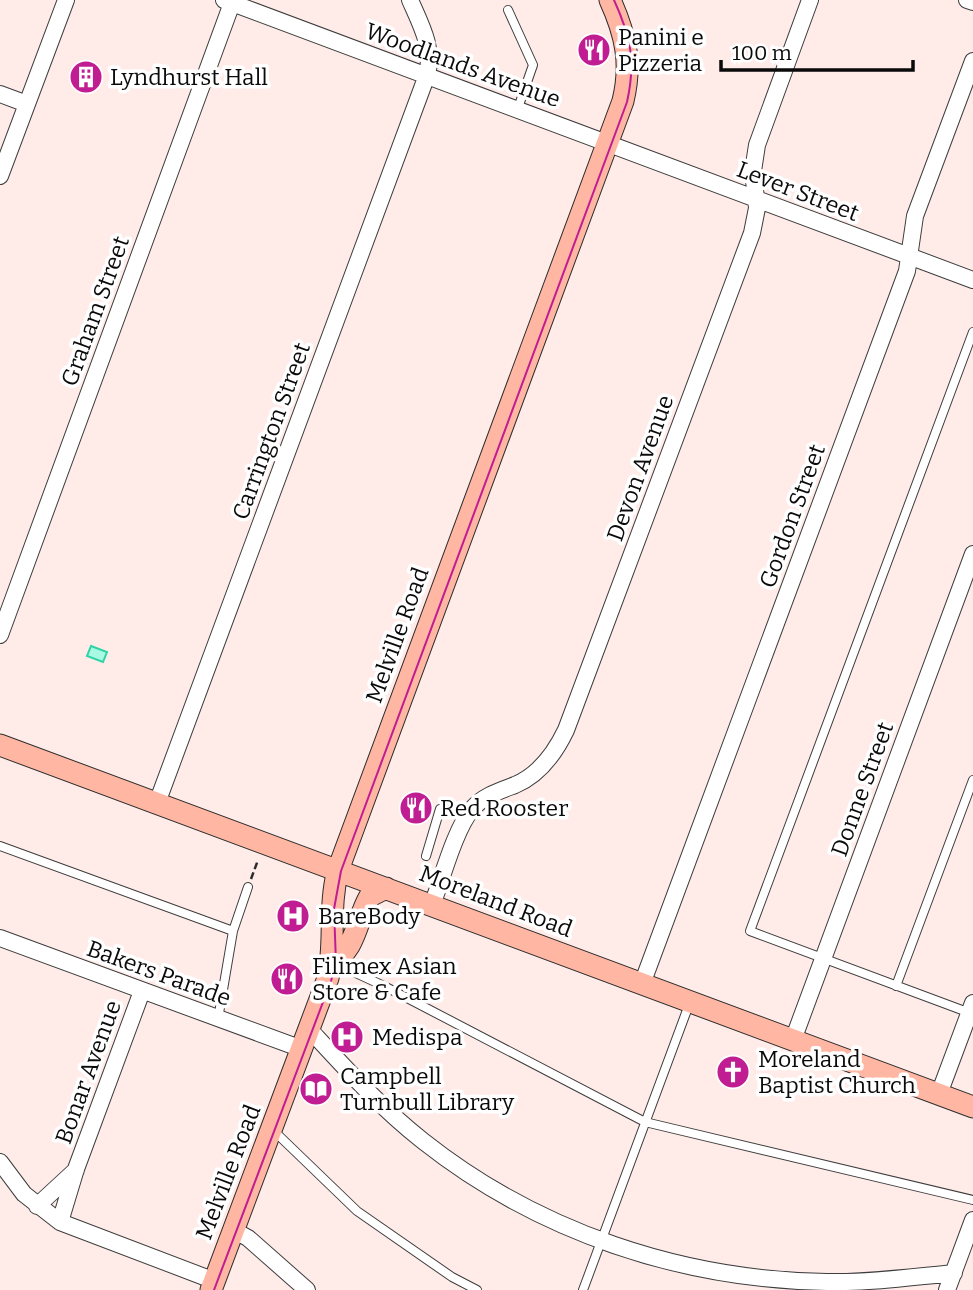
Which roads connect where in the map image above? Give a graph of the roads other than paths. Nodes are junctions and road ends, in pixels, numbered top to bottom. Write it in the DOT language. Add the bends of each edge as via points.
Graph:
graph roads {
  1 [pos="65,0"];
  2 [pos="410,0"];
  3 [pos="611,0"];
  4 [pos="810,0"];
  5 [pos="967,0"];
  6 [pos="228,2"];
  7 [pos="973,2"];
  8 [pos="508,10"];
  9 [pos="973,61"];
  10 [pos="428,75"];
  11 [pos="0,94"];
  12 [pos="27,104"];
  13 [pos="517,108"];
  14 [pos="608,143"];
  15 [pos="0,176"];
  16 [pos="756,200"];
  17 [pos="909,257"];
  18 [pos="973,280"];
  19 [pos="973,332"];
  20 [pos="973,554"];
  21 [pos="0,635"];
  22 [pos="0,745"];
  23 [pos="973,780"];
  24 [pos="157,803"];
  25 [pos="440,809"];
  26 [pos="0,846"];
  27 [pos="426,856"];
  28 [pos="338,870"];
  29 [pos="248,887"];
  30 [pos="386,888"];
  31 [pos="432,905"];
  32 [pos="233,931"];
  33 [pos="0,938"];
  34 [pos="823,958"];
  35 [pos="331,962"];
  36 [pos="642,984"];
  37 [pos="896,986"];
  38 [pos="142,991"];
  39 [pos="690,1002"];
  40 [pos="972,1010"];
  41 [pos="218,1018"];
  42 [pos="306,1040"];
  43 [pos="793,1040"];
  44 [pos="939,1094"];
  45 [pos="973,1107"];
  46 [pos="645,1122"];
  47 [pos="272,1129"];
  48 [pos="0,1162"];
  49 [pos="76,1170"];
  50 [pos="973,1200"];
  51 [pos="37,1206"];
  52 [pos="973,1220"];
  53 [pos="60,1222"];
  54 [pos="233,1230"];
  55 [pos="601,1241"];
  56 [pos="954,1273"];
  57 [pos="213,1285"];
  58 [pos="307,1290"];
  59 [pos="477,1290"];
  60 [pos="583,1290"];
  61 [pos="947,1290"];
  1 -- 12 [label="street"];
  2 -- 10 [label="street" via="429,47"];
  3 -- 14 [label="main road, Melville Road" via="625,36 629,69 624,101"];
  4 -- 16 [label="street, Devon Avenue" via="757,145 753,171"];
  5 -- 7 [label="street"];
  6 -- 10 [label="street, Woodlands Avenue"];
  6 -- 21 [label="street, Graham Street"];
  8 -- 13 [label="lane" via="533,65"];
  9 -- 17 [label="street, Gordon Street" via="918,206"];
  10 -- 13 [label="street, Woodlands Avenue"];
  10 -- 24 [label="street, Carrington Street"];
  11 -- 12 [label="street"];
  12 -- 15 [label="street"];
  13 -- 14 [label="street, Woodlands Avenue"];
  14 -- 16 [label="street, Lever Street"];
  14 -- 28 [label="main road, Melville Road"];
  16 -- 17 [label="street, Lever Street"];
  16 -- 31 [label="street, Devon Avenue" via="752,233 566,730 556,750 536,771 473,808 462,825"];
  17 -- 18 [label="street, Lever Street"];
  17 -- 36 [label="street, Gordon Street"];
  19 -- 34 [label="lane" via="750,931"];
  20 -- 34 [label="street, Donne Street"];
  22 -- 24 [label="main road, Moreland Road"];
  23 -- 37 [label="lane"];
  24 -- 28 [label="main road, Moreland Road"];
  25 -- 27 [label="lane"];
  26 -- 32 [label="lane"];
  28 -- 30 [label="main road, Moreland Road"];
  28 -- 35 [label="main road, Melville Road" via="331,898"];
  29 -- 32 [label="lane"];
  30 -- 31 [label="main road, Moreland Road"];
  30 -- 35 [label="main road" via="370,896 352,941"];
  31 -- 36 [label="main road, Moreland Road"];
  32 -- 41 [label="lane"];
  33 -- 38 [label="street, Bakers Parade"];
  34 -- 37 [label="lane"];
  34 -- 43 [label="street, Donne Street"];
  35 -- 42 [label="main road, Melville Road"];
  35 -- 46 [label="lane"];
  36 -- 39 [label="main road, Moreland Road"];
  37 -- 40 [label="lane"];
  38 -- 41 [label="street, Bakers Parade"];
  38 -- 49 [label="street, Bonar Avenue"];
  39 -- 43 [label="main road, Moreland Road"];
  39 -- 46 [label="lane"];
  40 -- 44 [label="street"];
  41 -- 42 [label="street, Bakers Parade"];
  42 -- 47 [label="main road, Melville Road"];
  42 -- 55 [label="street" via="450,1161 523,1205"];
  43 -- 44 [label="main road, Moreland Road"];
  44 -- 45 [label="main road, Moreland Road"];
  46 -- 50 [label="lane"];
  46 -- 55 [label="lane"];
  47 -- 54 [label="main road, Melville Road"];
  47 -- 59 [label="lane" via="357,1211"];
  48 -- 51 [label="street"];
  49 -- 51 [label="street, Bonar Avenue"];
  49 -- 53 [label="street, Bonar Avenue"];
  51 -- 53 [label="street"];
  52 -- 56 [label="street"];
  53 -- 57 [label="street"];
  54 -- 57 [label="main road, Melville Road"];
  54 -- 58 [label="street"];
  55 -- 56 [label="street" via="691,1267 789,1281 852,1282"];
  55 -- 60 [label="lane"];
  56 -- 61 [label="street"];
}
